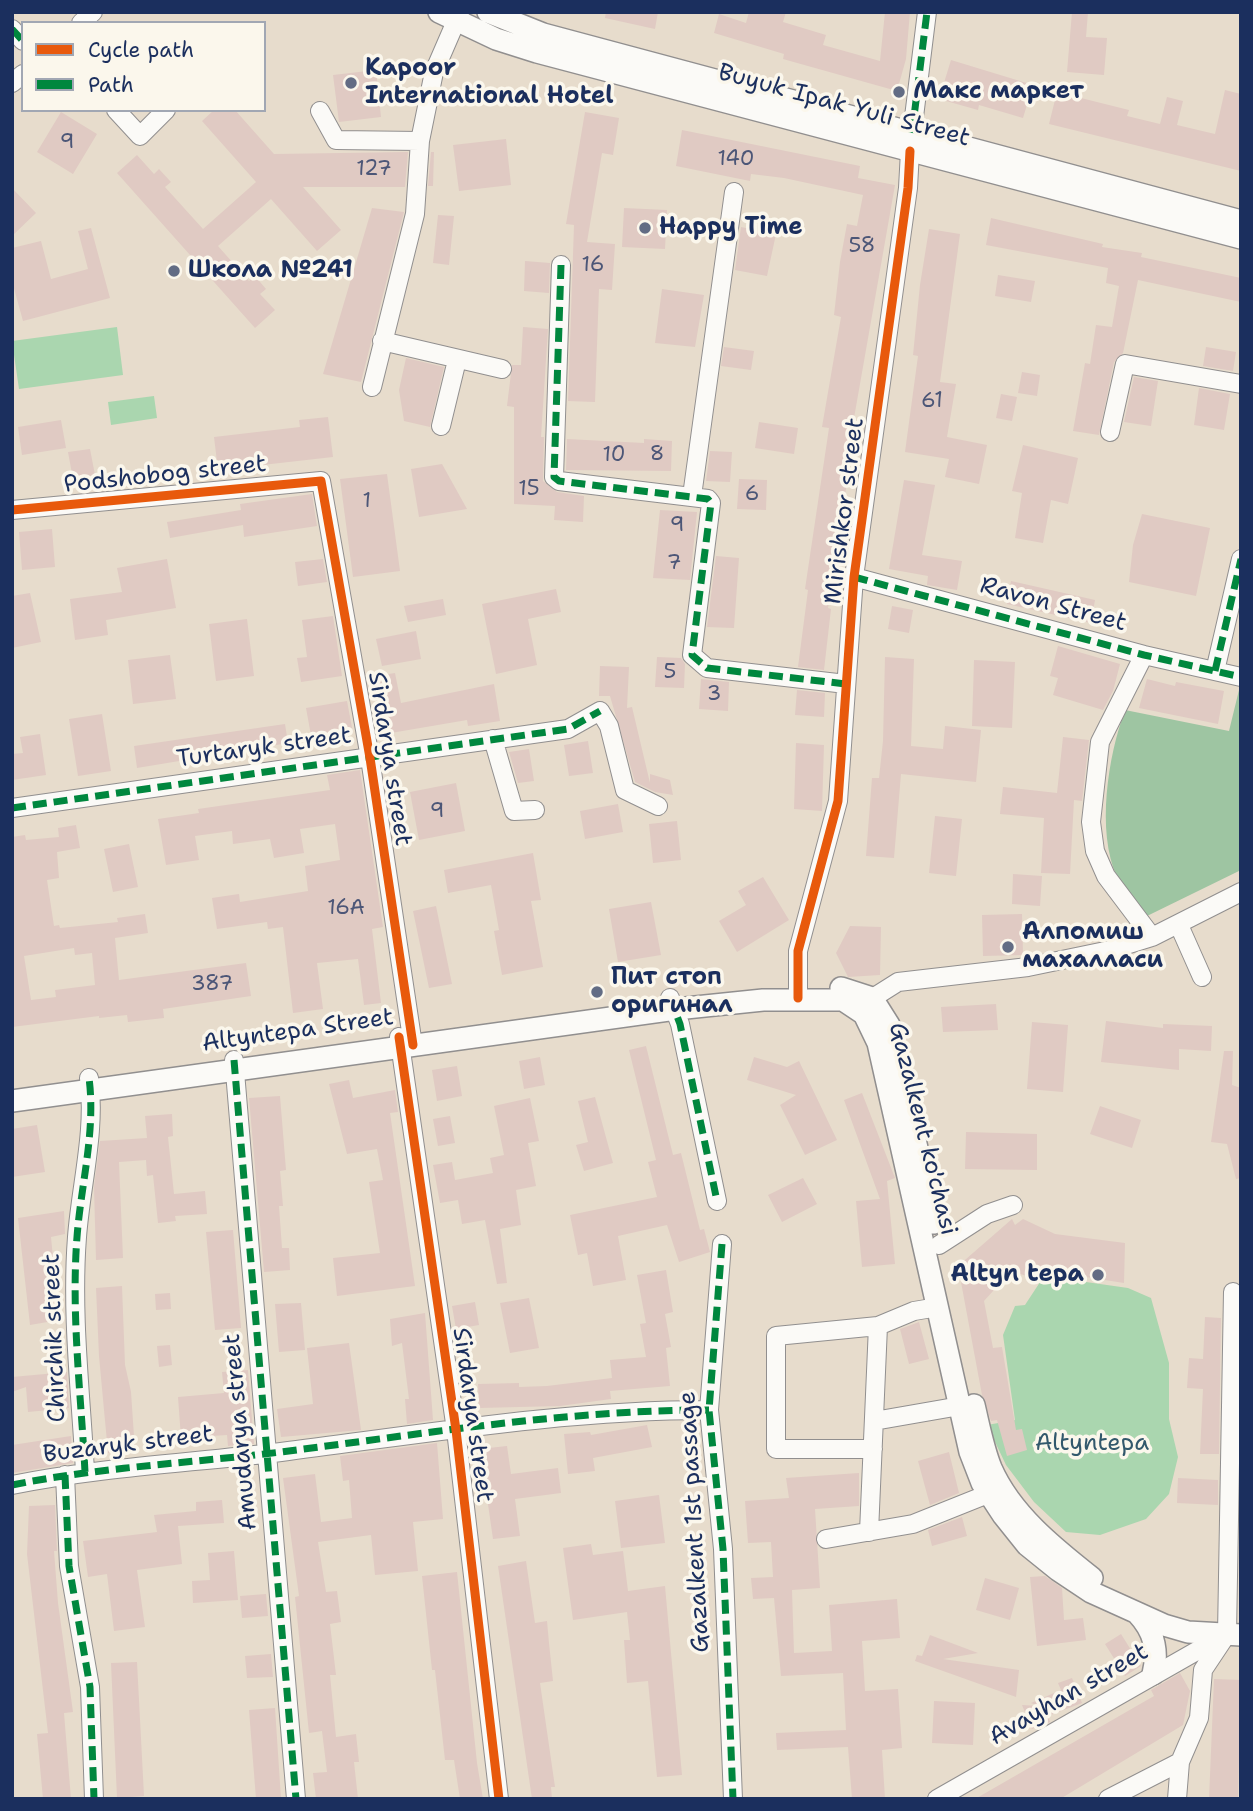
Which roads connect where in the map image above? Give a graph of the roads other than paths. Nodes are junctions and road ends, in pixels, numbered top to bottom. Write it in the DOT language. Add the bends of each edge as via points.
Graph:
graph roads {
  1 [pos="488,12"];
  2 [pos="927,12"];
  3 [pos="451,15"];
  4 [pos="320,111"];
  5 [pos="118,112"];
  6 [pos="164,112"];
  7 [pos="420,141"];
  8 [pos="911,142"];
  9 [pos="734,192"];
  10 [pos="1241,221"];
  11 [pos="1241,238"];
  12 [pos="561,265"];
  13 [pos="382,341"];
  14 [pos="457,360"];
  15 [pos="502,369"];
  16 [pos="1241,384"];
  17 [pos="372,387"];
  18 [pos="441,426"];
  19 [pos="1110,432"];
  20 [pos="321,481"];
  21 [pos="692,496"];
  22 [pos="12,510"];
  23 [pos="1241,559"];
  24 [pos="854,577"];
  25 [pos="1144,655"];
  26 [pos="1215,671"];
  27 [pos="1241,677"];
  28 [pos="846,684"];
  29 [pos="493,739"];
  30 [pos="370,758"];
  31 [pos="658,806"];
  32 [pos="12,808"];
  33 [pos="535,810"];
  34 [pos="1241,892"];
  35 [pos="1182,932"];
  36 [pos="1152,937"];
  37 [pos="1202,977"];
  38 [pos="798,993"];
  39 [pos="673,1003"];
  40 [pos="865,1003"];
  41 [pos="406,1041"];
  42 [pos="234,1065"];
  43 [pos="90,1084"];
  44 [pos="12,1089"];
  45 [pos="12,1101"];
  46 [pos="717,1201"];
  47 [pos="1013,1205"];
  48 [pos="722,1244"];
  49 [pos="939,1245"];
  50 [pos="1233,1292"];
  51 [pos="945,1306"];
  52 [pos="878,1326"];
  53 [pos="960,1406"];
  54 [pos="709,1410"];
  55 [pos="874,1421"];
  56 [pos="456,1430"];
  57 [pos="873,1449"];
  58 [pos="268,1454"];
  59 [pos="85,1472"];
  60 [pos="65,1475"];
  61 [pos="12,1485"];
  62 [pos="988,1494"];
  63 [pos="869,1532"];
  64 [pos="826,1539"];
  65 [pos="1129,1607"];
  66 [pos="1234,1634"];
  67 [pos="1153,1674"];
  68 [pos="1180,1762"];
  69 [pos="94,1799"];
  70 [pos="296,1799"];
  71 [pos="499,1799"];
  72 [pos="733,1799"];
  73 [pos="937,1799"];
  74 [pos="1108,1799"];
  75 [pos="1177,1799"];
  1 -- 8 [label="main road, Buyuk Ipak Yuli Street" via="543,34"];
  2 -- 8 [label="street, Mirishkor street"];
  3 -- 7 [label="street"];
  3 -- 8 [label="main road, Buyuk Ipak Yuli Street" via="537,52"];
  4 -- 7 [label="street" via="336,140"];
  5 -- 6 [label="street" via="140,136"];
  7 -- 13 [label="street" via="415,214"];
  8 -- 10 [label="main road, Buyuk Ipak Yuli Street"];
  8 -- 11 [label="main road, Buyuk Ipak Yuli Street"];
  8 -- 24 [label="street, Mirishkor street"];
  9 -- 21 [label="street"];
  12 -- 21 [label="street" via="554,477"];
  13 -- 14 [label="street"];
  13 -- 17 [label="street"];
  14 -- 15 [label="street"];
  14 -- 18 [label="street"];
  16 -- 19 [label="street" via="1125,365"];
  20 -- 22 [label="street, Podshobog street"];
  20 -- 30 [label="street, Sirdarya street"];
  21 -- 28 [label="street" via="711,503 691,649 696,660 707,668"];
  23 -- 26 [label="street"];
  24 -- 25 [label="street, Ravon Street"];
  24 -- 28 [label="street, Mirishkor street"];
  25 -- 26 [label="street, Ravon Street"];
  25 -- 36 [label="street" via="1100,742 1091,822 1105,876"];
  26 -- 27 [label="street, Ravon Street"];
  28 -- 38 [label="street, Mirishkor street" via="838,801 798,951"];
  29 -- 30 [label="street, Turtaryk street"];
  29 -- 31 [label="street, Turtaryk street" via="568,729 600,710 609,726 625,790"];
  29 -- 33 [label="street" via="514,811"];
  30 -- 32 [label="street, Turtaryk street"];
  30 -- 41 [label="street, Sirdarya street"];
  34 -- 36 [label="street"];
  35 -- 37 [label="street"];
  36 -- 40 [label="street" via="1028,967 898,982"];
  38 -- 39 [label="main road, Altyntepa Street"];
  38 -- 40 [label="main road, Altyntepa Street" via="840,987"];
  39 -- 41 [label="main road, Altyntepa Street"];
  39 -- 46 [label="street"];
  40 -- 49 [label="main road, Gazalkent ko'chasi" via="885,1015 893,1036"];
  40 -- 51 [label="main road, Gazalkent ko'chasi"];
  41 -- 42 [label="main road, Altyntepa Street"];
  41 -- 56 [label="street, Sirdarya street"];
  42 -- 43 [label="main road, Altyntepa Street"];
  42 -- 58 [label="street, Amudarya street"];
  43 -- 44 [label="main road, Altyntepa Street"];
  43 -- 45 [label="main road, Altyntepa Street"];
  43 -- 59 [label="street, Chirchik street" via="92,1111 75,1296"];
  47 -- 49 [label="street" via="987,1214"];
  48 -- 54 [label="street, Gazalkent 1st passage"];
  49 -- 51 [label="main road, Gazalkent ko'chasi"];
  50 -- 66 [label="street"];
  51 -- 52 [label="street" via="914,1311"];
  51 -- 53 [label="main road, Gazalkent ko'chasi"];
  51 -- 65 [label="main road, Gazalkent ko'chasi" via="996,1478 1040,1533"];
  52 -- 55 [label="street"];
  52 -- 57 [label="street" via="781,1335 775,1340 776,1449"];
  53 -- 55 [label="street"];
  53 -- 62 [label="main road, Gazalkent ko'chasi" via="970,1452"];
  54 -- 56 [label="street, Buzaryk street" via="638,1410"];
  54 -- 72 [label="street, Gazalkent 1st passage" via="723,1549"];
  55 -- 57 [label="street"];
  56 -- 58 [label="street, Buzaryk street"];
  56 -- 71 [label="street, Sirdarya street"];
  57 -- 63 [label="street"];
  58 -- 59 [label="street, Buzaryk street"];
  58 -- 70 [label="street, Amudarya street"];
  59 -- 60 [label="street, Buzaryk street"];
  60 -- 61 [label="street, Buzaryk street"];
  60 -- 69 [label="street" via="69,1566 90,1687"];
  62 -- 63 [label="street" via="913,1524"];
  62 -- 65 [label="main road, Gazalkent ko'chasi" via="1018,1535 1047,1562 1091,1592"];
  63 -- 64 [label="street"];
  65 -- 66 [label="main road, Gazalkent ko'chasi" via="1175,1629"];
  65 -- 67 [label="main road" via="1153,1637"];
  66 -- 67 [label="street, Avayhan street"];
  66 -- 68 [label="street" via="1203,1670 1199,1718"];
  67 -- 73 [label="street, Avayhan street"];
  68 -- 74 [label="street"];
  68 -- 75 [label="street"];
}
